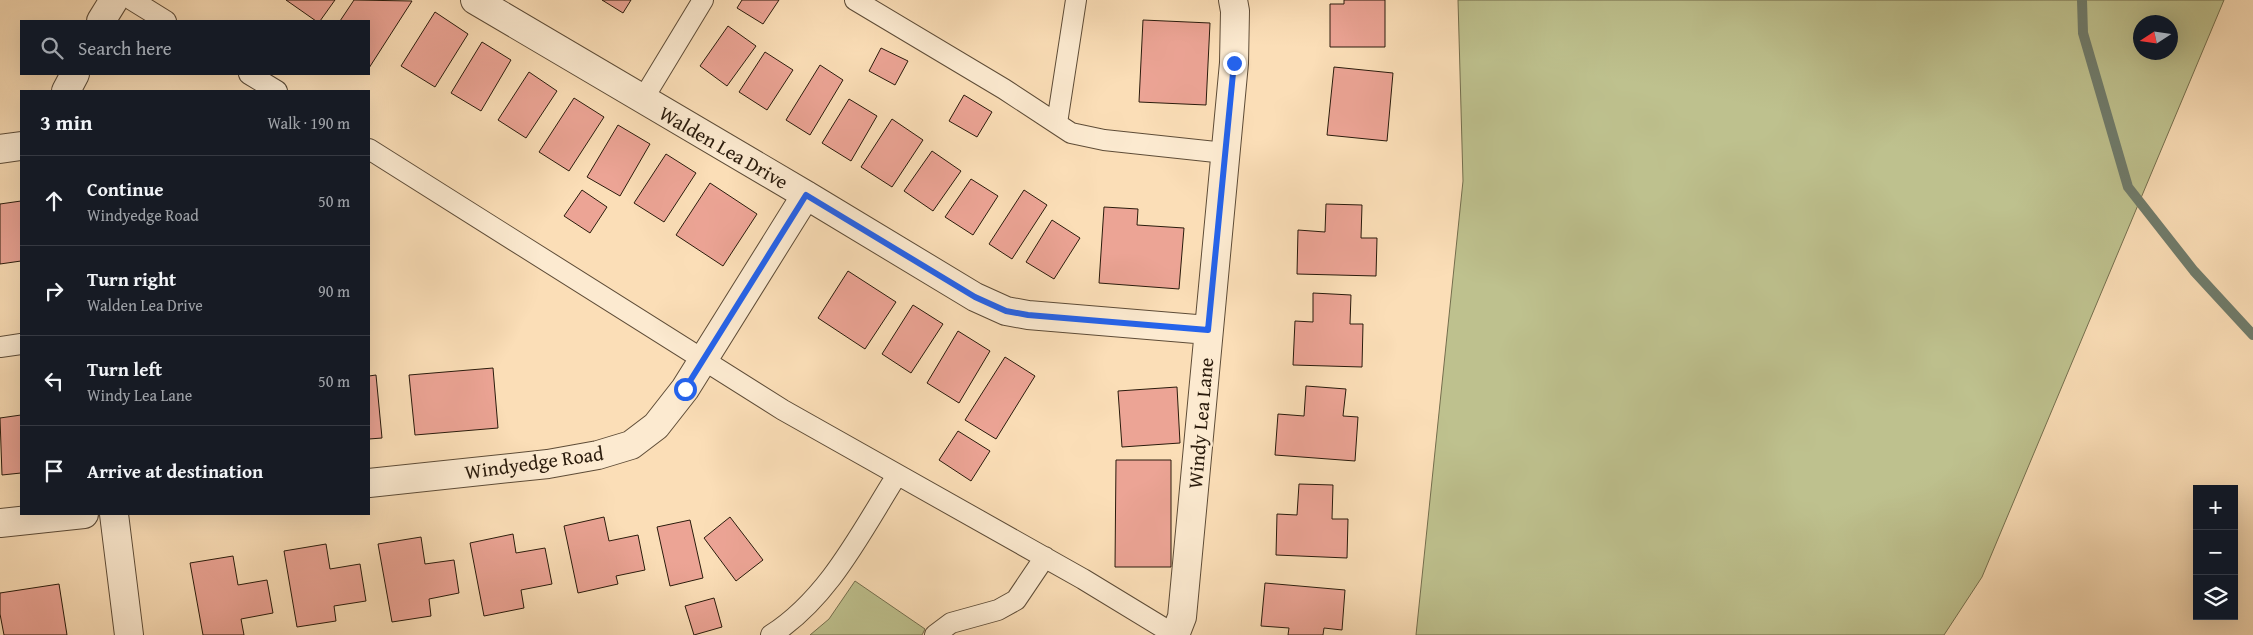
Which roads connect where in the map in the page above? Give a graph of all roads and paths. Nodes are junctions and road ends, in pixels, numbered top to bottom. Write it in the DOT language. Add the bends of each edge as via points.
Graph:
graph roads {
  1 [pos="114,0"];
  2 [pos="132,0"];
  3 [pos="703,0"];
  4 [pos="855,0"];
  5 [pos="1076,0"];
  6 [pos="1233,0"];
  7 [pos="487,3"];
  8 [pos="102,20"];
  9 [pos="164,20"];
  10 [pos="74,75"];
  11 [pos="251,75"];
  12 [pos="67,90"];
  13 [pos="275,90"];
  14 [pos="644,99"];
  15 [pos="1057,123"];
  16 [pos="20,146"];
  17 [pos="0,149"];
  18 [pos="370,151"];
  19 [pos="1225,153"];
  20 [pos="806,195"];
  21 [pos="1208,330"];
  22 [pos="20,344"];
  23 [pos="0,346"];
  24 [pos="702,360"];
  25 [pos="897,475"];
  26 [pos="370,483"];
  27 [pos="75,515"];
  28 [pos="114,515"];
  29 [pos="0,523"];
  30 [pos="1045,557"];
  31 [pos="129,635"];
  32 [pos="771,635"];
  33 [pos="934,635"];
  34 [pos="1175,635"];
  1 -- 8 [label="street"];
  2 -- 9 [label="lane"];
  3 -- 14 [label="lane"];
  4 -- 15 [label="lane"];
  5 -- 15 [label="lane"];
  6 -- 19 [label="street, Windy Lea Lane" via="1234,63"];
  7 -- 14 [label="street, Walden Lea Drive"];
  10 -- 12 [label="street"];
  11 -- 13 [label="lane"];
  14 -- 20 [label="street, Walden Lea Drive"];
  15 -- 19 [label="lane" via="1071,132 1104,140"];
  16 -- 17 [label="street"];
  18 -- 24 [label="lane"];
  19 -- 21 [label="street, Windy Lea Lane"];
  20 -- 21 [label="street, Walden Lea Drive" via="975,297 1006,311"];
  20 -- 24 [label="street, Windyedge Road"];
  21 -- 34 [label="street, Windy Lea Lane" via="1182,617"];
  22 -- 23 [label="lane"];
  24 -- 25 [label="lane"];
  24 -- 26 [label="street, Windyedge Road" via="685,389 656,426 631,445 598,456 548,464"];
  25 -- 30 [label="lane"];
  25 -- 32 [label="lane" via="820,594 797,617"];
  27 -- 29 [label="street"];
  28 -- 31 [label="street"];
  30 -- 33 [label="lane" via="1016,600 998,610 951,623"];
  30 -- 34 [label="lane"];
}
